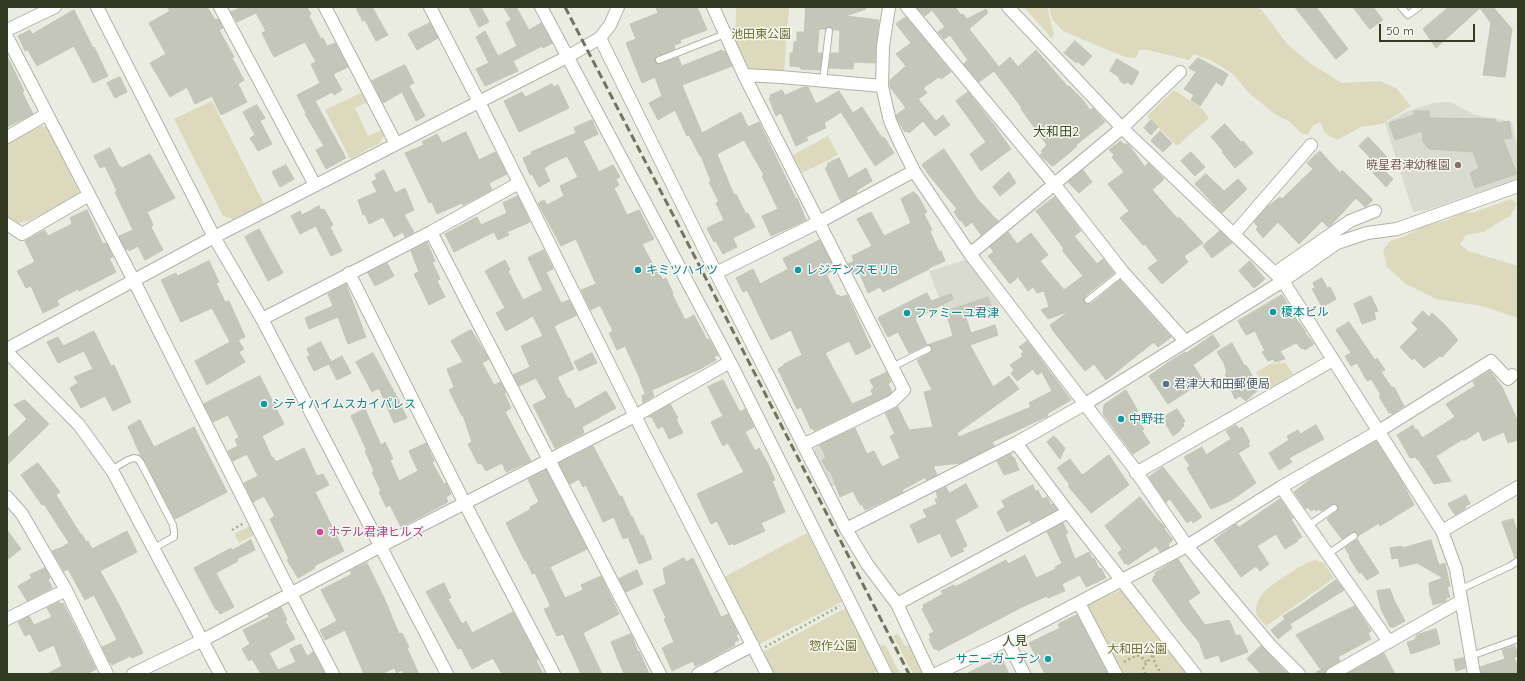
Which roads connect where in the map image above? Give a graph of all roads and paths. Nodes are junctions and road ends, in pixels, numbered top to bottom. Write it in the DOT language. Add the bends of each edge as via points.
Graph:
graph roads {
  1 [pos="55,7"];
  2 [pos="97,7"];
  3 [pos="220,7"];
  4 [pos="326,7"];
  5 [pos="430,7"];
  6 [pos="541,7"];
  7 [pos="618,7"];
  8 [pos="713,7"];
  9 [pos="889,7"];
  10 [pos="907,7"];
  11 [pos="1008,7"];
  12 [pos="1401,7"];
  13 [pos="1419,7"];
  14 [pos="7,30"];
  15 [pos="829,31"];
  16 [pos="725,34"];
  17 [pos="7,37"];
  18 [pos="600,38"];
  19 [pos="568,57"];
  20 [pos="659,60"];
  21 [pos="1180,72"];
  22 [pos="744,75"];
  23 [pos="823,81"];
  24 [pos="882,86"];
  25 [pos="479,102"];
  26 [pos="47,114"];
  27 [pos="1122,128"];
  28 [pos="7,137"];
  29 [pos="396,144"];
  30 [pos="1311,145"];
  31 [pos="914,171"];
  32 [pos="519,183"];
  33 [pos="315,185"];
  34 [pos="1054,185"];
  35 [pos="1518,186"];
  36 [pos="89,195"];
  37 [pos="1375,212"];
  38 [pos="819,222"];
  39 [pos="7,224"];
  40 [pos="431,232"];
  41 [pos="1234,234"];
  42 [pos="214,237"];
  43 [pos="970,254"];
  44 [pos="1124,272"];
  45 [pos="349,273"];
  46 [pos="716,274"];
  47 [pos="1279,277"];
  48 [pos="133,279"];
  49 [pos="1088,300"];
  50 [pos="262,319"];
  51 [pos="1185,341"];
  52 [pos="7,349"];
  53 [pos="928,349"];
  54 [pos="7,352"];
  55 [pos="1333,360"];
  56 [pos="730,362"];
  57 [pos="892,367"];
  58 [pos="1512,375"];
  59 [pos="1085,404"];
  60 [pos="635,416"];
  61 [pos="1379,431"];
  62 [pos="1016,443"];
  63 [pos="803,445"];
  64 [pos="550,460"];
  65 [pos="112,470"];
  66 [pos="1136,472"];
  67 [pos="1281,487"];
  68 [pos="1518,487"];
  69 [pos="7,497"];
  70 [pos="465,504"];
  71 [pos="1334,508"];
  72 [pos="1068,512"];
  73 [pos="1308,526"];
  74 [pos="846,529"];
  75 [pos="1442,531"];
  76 [pos="1354,536"];
  77 [pos="381,546"];
  78 [pos="1187,546"];
  79 [pos="154,548"];
  80 [pos="1328,554"];
  81 [pos="1518,561"];
  82 [pos="1122,581"];
  83 [pos="66,590"];
  84 [pos="291,594"];
  85 [pos="1460,595"];
  86 [pos="850,601"];
  87 [pos="1079,603"];
  88 [pos="897,604"];
  89 [pos="7,619"];
  90 [pos="1518,639"];
  91 [pos="202,640"];
  92 [pos="1006,640"];
  93 [pos="1168,640"];
  94 [pos="1389,642"];
  95 [pos="754,648"];
  96 [pos="1153,654"];
  97 [pos="1471,656"];
  98 [pos="1146,662"];
  99 [pos="1114,671"];
  100 [pos="107,674"];
  101 [pos="133,674"];
  102 [pos="220,674"];
  103 [pos="334,674"];
  104 [pos="447,674"];
  105 [pos="554,674"];
  106 [pos="660,674"];
  107 [pos="698,674"];
  108 [pos="767,674"];
  109 [pos="886,674"];
  110 [pos="930,674"];
  111 [pos="936,674"];
  112 [pos="1024,674"];
  113 [pos="1145,674"];
  114 [pos="1161,674"];
  115 [pos="1194,674"];
  116 [pos="1299,674"];
  117 [pos="1332,674"];
  118 [pos="1474,674"];
  1 -- 14 [label="street"];
  2 -- 42 [label="street"];
  3 -- 33 [label="street"];
  4 -- 29 [label="street"];
  5 -- 25 [label="street"];
  6 -- 19 [label="street"];
  7 -- 18 [label="street" via="610,25"];
  8 -- 16 [label="street"];
  9 -- 24 [label="street" via="883,46"];
  10 -- 34 [label="street"];
  11 -- 27 [label="street"];
  12 -- 13 [label="lane" via="1408,15"];
  15 -- 23 [label="lane"];
  16 -- 20 [label="lane"];
  16 -- 22 [label="street"];
  17 -- 26 [label="street"];
  18 -- 19 [label="street"];
  18 -- 46 [label="street"];
  19 -- 25 [label="street"];
  19 -- 56 [label="street"];
  21 -- 27 [label="street"];
  22 -- 23 [label="street"];
  22 -- 38 [label="street"];
  23 -- 24 [label="street"];
  24 -- 31 [label="street" via="890,121"];
  25 -- 29 [label="street"];
  25 -- 32 [label="street"];
  26 -- 28 [label="street"];
  26 -- 36 [label="street"];
  27 -- 34 [label="street"];
  27 -- 41 [label="street"];
  29 -- 33 [label="street"];
  30 -- 41 [label="street"];
  31 -- 38 [label="street"];
  31 -- 43 [label="street"];
  32 -- 40 [label="street"];
  32 -- 60 [label="street"];
  33 -- 42 [label="street"];
  34 -- 43 [label="street"];
  34 -- 44 [label="street"];
  35 -- 47 [label="street" via="1397,229 1367,233 1337,243"];
  36 -- 39 [label="street" via="22,234"];
  36 -- 48 [label="street"];
  37 -- 47 [label="street" via="1350,221"];
  38 -- 46 [label="street"];
  38 -- 57 [label="street"];
  40 -- 45 [label="street"];
  40 -- 64 [label="street"];
  41 -- 47 [label="street"];
  42 -- 48 [label="street"];
  42 -- 50 [label="street"];
  43 -- 59 [label="street"];
  44 -- 49 [label="lane"];
  44 -- 51 [label="street"];
  45 -- 50 [label="street"];
  45 -- 70 [label="street"];
  46 -- 63 [label="street"];
  47 -- 51 [label="street"];
  47 -- 55 [label="street"];
  48 -- 52 [label="street"];
  48 -- 84 [label="street"];
  50 -- 77 [label="street"];
  51 -- 59 [label="street"];
  53 -- 57 [label="lane"];
  54 -- 65 [label="street" via="79,425"];
  55 -- 61 [label="street"];
  55 -- 66 [label="street"];
  56 -- 60 [label="street"];
  56 -- 86 [label="street"];
  57 -- 63 [label="street" via="904,390 893,401"];
  58 -- 61 [label="street" via="1508,379 1491,362"];
  59 -- 62 [label="street"];
  59 -- 66 [label="street"];
  60 -- 64 [label="street"];
  60 -- 95 [label="street"];
  61 -- 67 [label="street"];
  61 -- 75 [label="street"];
  62 -- 72 [label="street"];
  62 -- 74 [label="street"];
  63 -- 74 [label="street"];
  64 -- 70 [label="street"];
  64 -- 106 [label="street"];
  65 -- 79 [label="street"];
  65 -- 79 [label="lane" via="134,458 141,463 173,525 174,537"];
  66 -- 78 [label="street"];
  67 -- 73 [label="street"];
  67 -- 78 [label="street"];
  68 -- 75 [label="street"];
  69 -- 83 [label="street" via="22,514"];
  70 -- 77 [label="street"];
  70 -- 105 [label="street"];
  71 -- 73 [label="lane"];
  72 -- 82 [label="street"];
  72 -- 88 [label="street"];
  73 -- 80 [label="street"];
  74 -- 88 [label="street" via="867,564"];
  75 -- 85 [label="street" via="1456,568"];
  76 -- 80 [label="lane"];
  77 -- 84 [label="street"];
  77 -- 104 [label="street"];
  78 -- 82 [label="street"];
  78 -- 116 [label="street" via="1270,645"];
  79 -- 91 [label="street"];
  80 -- 94 [label="street"];
  81 -- 85 [label="lane"];
  82 -- 87 [label="street"];
  82 -- 93 [label="street"];
  83 -- 89 [label="street"];
  83 -- 100 [label="street"];
  84 -- 91 [label="street"];
  84 -- 103 [label="street"];
  85 -- 94 [label="street"];
  85 -- 97 [label="street"];
  86 -- 95 [label="path"];
  86 -- 109 [label="street"];
  87 -- 92 [label="street"];
  87 -- 99 [label="street"];
  88 -- 110 [label="street"];
  90 -- 97 [label="lane"];
  91 -- 101 [label="street"];
  91 -- 102 [label="street"];
  92 -- 111 [label="street"];
  92 -- 112 [label="street"];
  93 -- 96 [label="path"];
  93 -- 115 [label="street"];
  94 -- 117 [label="street"];
  95 -- 107 [label="street"];
  95 -- 108 [label="street"];
  96 -- 98 [label="path"];
  96 -- 114 [label="path" via="1153,660"];
  97 -- 118 [label="street"];
  98 -- 99 [label="path" via="1137,656"];
  98 -- 113 [label="path" via="1142,667"];
}
